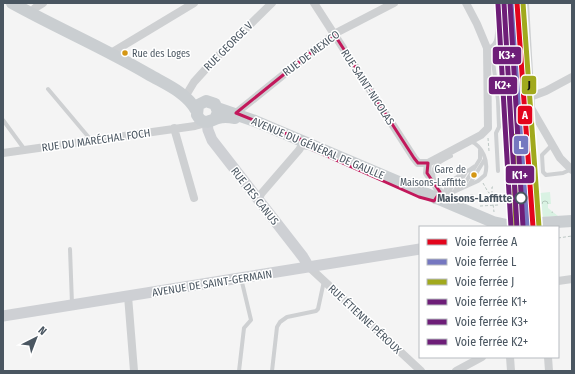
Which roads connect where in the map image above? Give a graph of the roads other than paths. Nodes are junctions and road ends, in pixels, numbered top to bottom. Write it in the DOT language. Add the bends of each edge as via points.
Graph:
graph roads {
  1 [pos="12,3"];
  2 [pos="194,3"];
  3 [pos="272,3"];
  4 [pos="314,3"];
  5 [pos="394,3"];
  6 [pos="466,3"];
  7 [pos="499,3"];
  8 [pos="525,3"];
  9 [pos="34,7"];
  10 [pos="518,20"];
  11 [pos="498,21"];
  12 [pos="334,34"];
  13 [pos="487,48"];
  14 [pos="111,53"];
  15 [pos="123,60"];
  16 [pos="572,78"];
  17 [pos="48,89"];
  18 [pos="188,92"];
  19 [pos="530,97"];
  20 [pos="206,114"];
  21 [pos="236,114"];
  22 [pos="3,120"];
  23 [pos="174,128"];
  24 [pos="91,140"];
  25 [pos="469,140"];
  26 [pos="302,145"];
  27 [pos="552,145"];
  28 [pos="480,148"];
  29 [pos="25,150"];
  30 [pos="3,153"];
  31 [pos="334,154"];
  32 [pos="451,156"];
  33 [pos="485,158"];
  34 [pos="428,163"];
  35 [pos="475,166"];
  36 [pos="571,168"];
  37 [pos="498,171"];
  38 [pos="466,172"];
  39 [pos="459,175"];
  40 [pos="435,185"];
  41 [pos="469,185"];
  42 [pos="461,189"];
  43 [pos="454,193"];
  44 [pos="472,196"];
  45 [pos="194,198"];
  46 [pos="259,199"];
  47 [pos="446,202"];
  48 [pos="572,221"];
  49 [pos="493,225"];
  50 [pos="572,227"];
  51 [pos="559,228"];
  52 [pos="70,249"];
  53 [pos="419,249"];
  54 [pos="307,267"];
  55 [pos="241,277"];
  56 [pos="572,279"];
  57 [pos="324,281"];
  58 [pos="559,281"];
  59 [pos="128,296"];
  60 [pos="72,304"];
  61 [pos="3,316"];
  62 [pos="480,358"];
  63 [pos="510,358"];
  64 [pos="548,358"];
  65 [pos="134,371"];
  66 [pos="239,371"];
  67 [pos="272,371"];
  68 [pos="421,371"];
  69 [pos="456,371"];
  70 [pos="511,371"];
  71 [pos="549,371"];
  1 -- 9 [label="main road, AVENUE DU GÉNÉRAL DE GAULLE"];
  2 -- 14 [label="street"];
  3 -- 18 [label="street, RUE GEORGE V" via="208,66"];
  4 -- 12 [label="street, RUE SAINT-NICOLAS"];
  5 -- 12 [label="street, RUE DE MEXICO"];
  6 -- 13 [label="street"];
  7 -- 11 [label="lane"];
  8 -- 19 [label="street"];
  9 -- 14 [label="main road, AVENUE DU GÉNÉRAL DE GAULLE"];
  10 -- 11 [label="lane"];
  11 -- 13 [label="lane" via="496,42"];
  12 -- 21 [label="street, RUE DE MEXICO"];
  12 -- 34 [label="street, RUE SAINT-NICOLAS" via="414,158 418,163"];
  13 -- 25 [label="street" via="489,123 486,132"];
  13 -- 37 [label="lane" via="492,54 498,100"];
  14 -- 15 [label="main road, AVENUE DU GÉNÉRAL DE GAULLE"];
  15 -- 18 [label="main road, AVENUE DU GÉNÉRAL DE GAULLE"];
  15 -- 20 [label="main road, AVENUE DU GÉNÉRAL DE GAULLE" via="180,92"];
  16 -- 19 [label="street"];
  17 -- 24 [label="lane"];
  18 -- 20 [label="main road, AVENUE DU GÉNÉRAL DE GAULLE"];
  19 -- 27 [label="street" via="533,113"];
  20 -- 21 [label="main road, AVENUE DU GÉNÉRAL DE GAULLE"];
  20 -- 23 [label="street, RUE DU MARÉCHAL FOCH" via="188,126"];
  20 -- 26 [label="main road, AVENUE DU GÉNÉRAL DE GAULLE" via="233,117"];
  20 -- 46 [label="main road, RUE DES CANUS" via="212,140"];
  21 -- 31 [label="main road, AVENUE DU GÉNÉRAL DE GAULLE"];
  22 -- 29 [label="lane"];
  23 -- 24 [label="street, RUE DU MARÉCHAL FOCH"];
  23 -- 45 [label="street"];
  24 -- 29 [label="street, RUE DU MARÉCHAL FOCH"];
  25 -- 28 [label="lane"];
  25 -- 34 [label="street"];
  26 -- 31 [label="street"];
  26 -- 46 [label="street"];
  26 -- 47 [label="main road, AVENUE DU GÉNÉRAL DE GAULLE" via="419,197"];
  27 -- 36 [label="street" via="560,158"];
  27 -- 36 [label="lane" via="542,155 543,172 546,175 563,173"];
  28 -- 33 [label="lane"];
  28 -- 35 [label="lane" via="481,154"];
  29 -- 30 [label="street, RUE DU MARÉCHAL FOCH"];
  31 -- 47 [label="main road, AVENUE DU GÉNÉRAL DE GAULLE"];
  32 -- 40 [label="lane" via="436,164 433,175"];
  33 -- 41 [label="lane"];
  33 -- 41 [label="lane" via="485,175"];
  34 -- 40 [label="street" via="427,173"];
  35 -- 38 [label="lane"];
  35 -- 42 [label="lane"];
  38 -- 39 [label="lane"];
  38 -- 43 [label="lane"];
  39 -- 47 [label="lane"];
  39 -- 47 [label="lane" via="452,179 445,190"];
  40 -- 47 [label="street"];
  41 -- 42 [label="lane"];
  42 -- 43 [label="lane"];
  43 -- 47 [label="lane"];
  44 -- 47 [label="lane"];
  46 -- 54 [label="main road, RUE DES CANUS" via="303,257"];
  47 -- 49 [label="main road, AVENUE DU GÉNÉRAL DE GAULLE"];
  48 -- 49 [label="main road, AVENUE DU GÉNÉRAL DE GAULLE"];
  50 -- 51 [label="main road"];
  52 -- 60 [label="lane"];
  53 -- 54 [label="main road, AVENUE DE SAINT-GERMAIN"];
  54 -- 55 [label="main road, AVENUE DE SAINT-GERMAIN"];
  54 -- 57 [label="street, RUE ÉTIENNE PÉROUX"];
  55 -- 59 [label="main road, AVENUE DE SAINT-GERMAIN"];
  55 -- 66 [label="lane" via="252,320 244,328"];
  56 -- 58 [label="street"];
  57 -- 67 [label="lane" via="318,309 287,317 277,327"];
  57 -- 68 [label="street, RUE ÉTIENNE PÉROUX"];
  59 -- 60 [label="main road, AVENUE DE SAINT-GERMAIN"];
  59 -- 65 [label="street"];
  60 -- 61 [label="main road, AVENUE DE SAINT-GERMAIN"];
  62 -- 69 [label="street"];
  63 -- 70 [label="street"];
  64 -- 71 [label="street"];
}
